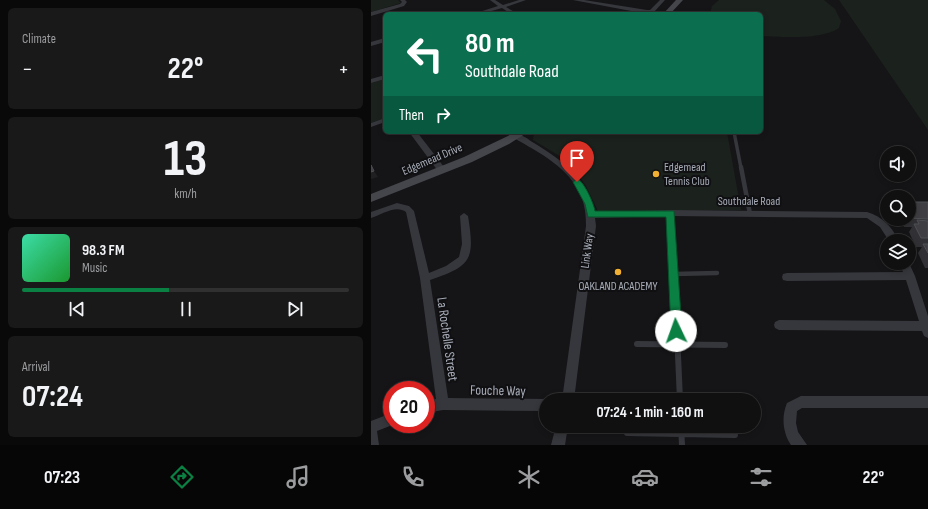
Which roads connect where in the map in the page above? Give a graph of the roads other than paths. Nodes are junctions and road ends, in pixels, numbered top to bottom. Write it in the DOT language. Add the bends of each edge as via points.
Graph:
graph roads {
  1 [pos="402,0"];
  2 [pos="492,0"];
  3 [pos="524,0"];
  4 [pos="575,0"];
  5 [pos="663,0"];
  6 [pos="680,0"];
  7 [pos="502,6"];
  8 [pos="482,12"];
  9 [pos="512,12"];
  10 [pos="668,12"];
  11 [pos="371,14"];
  12 [pos="383,41"];
  13 [pos="371,44"];
  14 [pos="383,78"];
  15 [pos="371,81"];
  16 [pos="383,121"];
  17 [pos="371,125"];
  18 [pos="415,134"];
  19 [pos="520,134"];
  20 [pos="734,134"];
  21 [pos="441,169"];
  22 [pos="371,198"];
  23 [pos="671,213"];
  24 [pos="750,214"];
  25 [pos="371,215"];
  26 [pos="591,215"];
  27 [pos="464,216"];
  28 [pos="889,234"];
  29 [pos="907,270"];
  30 [pos="717,273"];
  31 [pos="674,274"];
  32 [pos="910,276"];
  33 [pos="787,277"];
  34 [pos="425,278"];
  35 [pos="779,325"];
  36 [pos="927,330"];
  37 [pos="637,344"];
  38 [pos="677,345"];
  39 [pos="725,345"];
  40 [pos="569,393"];
  41 [pos="680,393"];
  42 [pos="928,402"];
  43 [pos="443,404"];
  44 [pos="435,405"];
  45 [pos="539,405"];
  46 [pos="383,422"];
  47 [pos="371,427"];
  48 [pos="371,432"];
  49 [pos="561,433"];
  50 [pos="627,433"];
  51 [pos="681,434"];
  52 [pos="735,435"];
  53 [pos="372,445"];
  54 [pos="558,445"];
  55 [pos="682,445"];
  56 [pos="800,445"];
  1 -- 11 [label="street" via="405,2 402,5"];
  2 -- 7 [label="street"];
  3 -- 7 [label="street"];
  4 -- 5 [label="street" via="647,12"];
  6 -- 10 [label="street"];
  7 -- 8 [label="street"];
  7 -- 9 [label="street"];
  12 -- 13 [label="street"];
  14 -- 15 [label="street"];
  16 -- 17 [label="street"];
  18 -- 21 [label="street"];
  19 -- 21 [label="street, Edgemead Drive"];
  19 -- 26 [label="street, Link Way" via="566,168 583,190"];
  20 -- 24 [label="lane"];
  21 -- 22 [label="street, Edgemead Drive"];
  23 -- 24 [label="street, Southdale Road"];
  23 -- 26 [label="street, Southdale Road"];
  23 -- 31 [label="lane"];
  24 -- 28 [label="street, Southdale Road" via="867,215 877,218"];
  25 -- 34 [label="street, La Rochelle Street" via="398,206 408,208"];
  26 -- 40 [label="street, Link Way"];
  27 -- 34 [label="street" via="467,233 463,262 454,268"];
  29 -- 32 [label="street"];
  30 -- 31 [label="lane"];
  31 -- 38 [label="lane"];
  32 -- 33 [label="street"];
  32 -- 36 [label="street"];
  34 -- 43 [label="street, La Rochelle Street"];
  35 -- 36 [label="street"];
  37 -- 38 [label="lane"];
  38 -- 39 [label="lane"];
  38 -- 41 [label="lane"];
  42 -- 56 [label="street" via="801,402 791,406 789,423 789,430"];
  43 -- 44 [label="street, Fouche Way"];
  43 -- 45 [label="street, Fouche Way"];
  46 -- 47 [label="street"];
  48 -- 53 [label="street"];
  49 -- 54 [label="street"];
  50 -- 51 [label="lane"];
  51 -- 52 [label="lane"];
  51 -- 55 [label="lane"];
}
